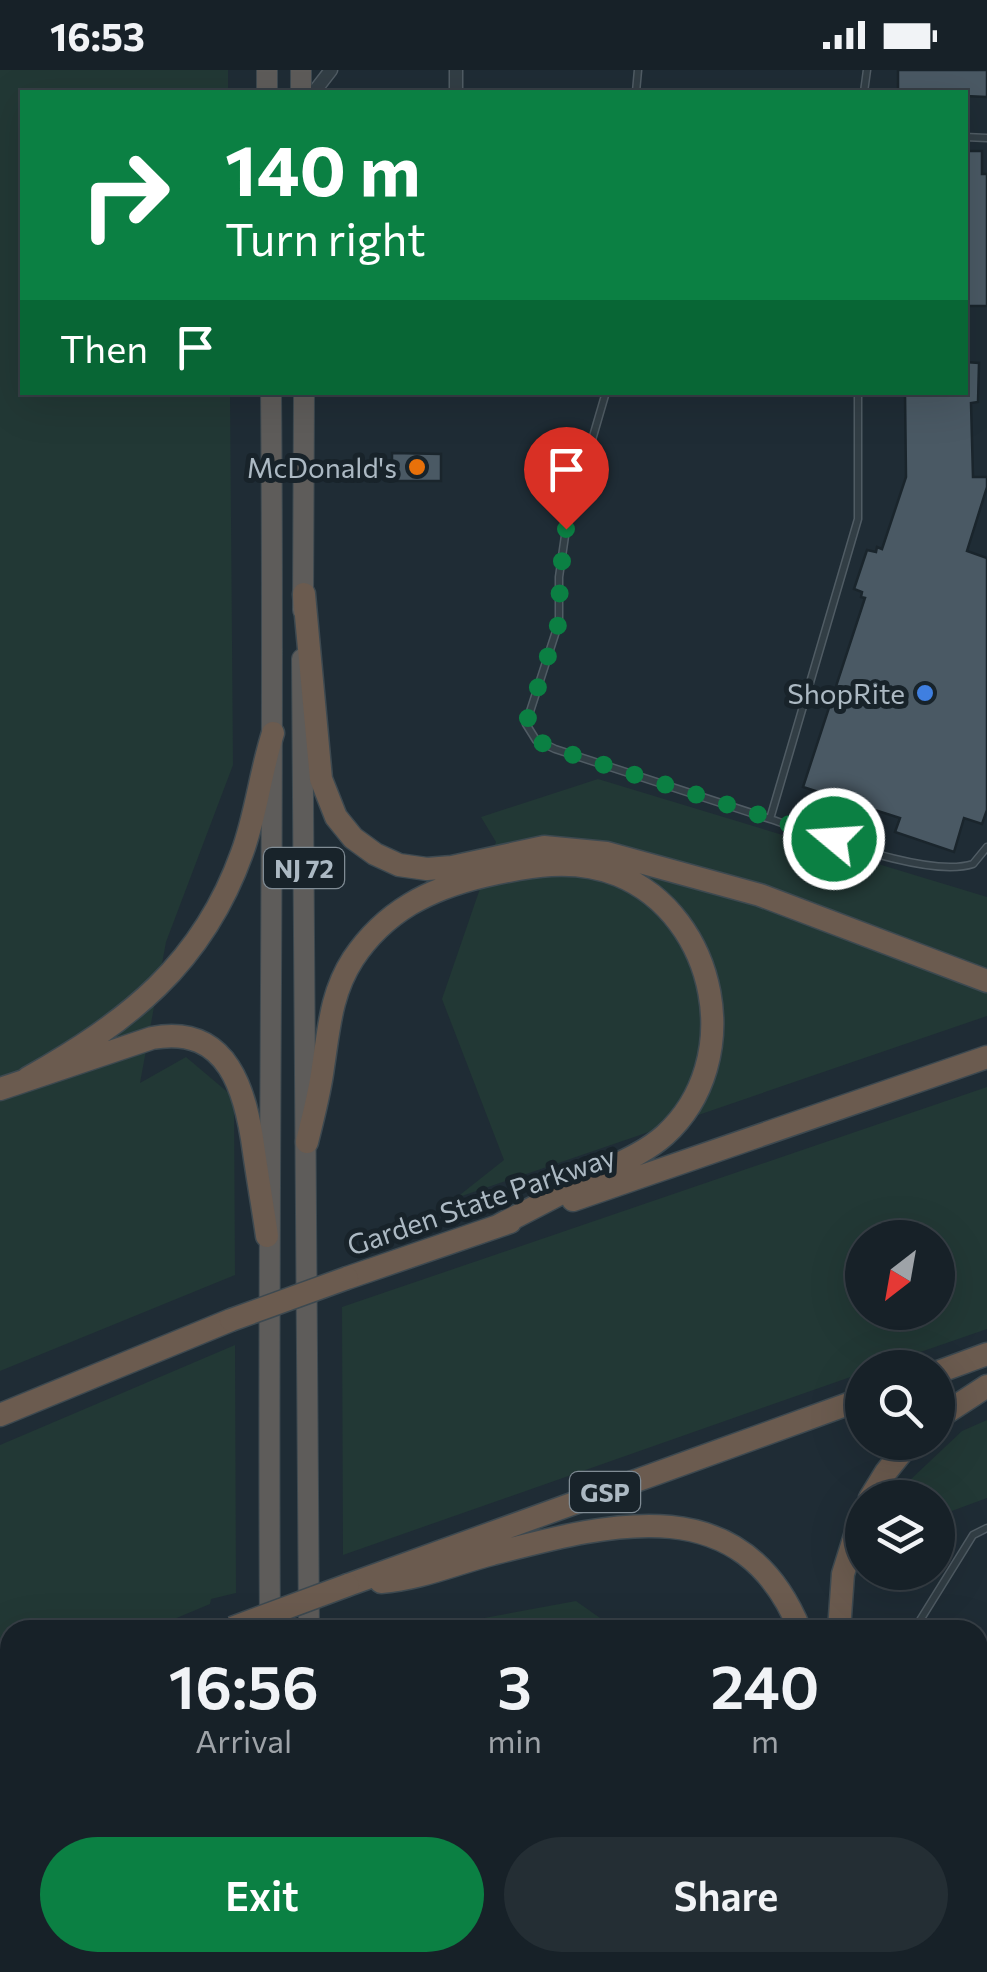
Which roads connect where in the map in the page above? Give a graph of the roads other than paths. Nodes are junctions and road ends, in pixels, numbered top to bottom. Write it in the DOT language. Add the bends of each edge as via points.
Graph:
graph roads {
  1 [pos="331,70"];
  2 [pos="316,90"];
  3 [pos="270,395"];
  4 [pos="304,395"];
  5 [pos="605,395"];
  6 [pos="858,395"];
  7 [pos="304,594"];
  8 [pos="272,734"];
  9 [pos="770,819"];
  10 [pos="987,847"];
  11 [pos="987,981"];
  12 [pos="987,1057"];
  13 [pos="28,1078"];
  14 [pos="0,1089"];
  15 [pos="308,1142"];
  16 [pos="498,1226"];
  17 [pos="267,1236"];
  18 [pos="987,1354"];
  19 [pos="955,1366"];
  20 [pos="77,1382"];
  21 [pos="987,1386"];
  22 [pos="0,1398"];
  23 [pos="845,1405"];
  24 [pos="955,1407"];
  25 [pos="0,1415"];
  26 [pos="987,1528"];
  27 [pos="845,1568"];
  28 [pos="348,1585"];
  29 [pos="254,1620"];
  30 [pos="270,1620"];
  31 [pos="309,1620"];
  32 [pos="795,1620"];
  33 [pos="840,1620"];
  34 [pos="920,1620"];
  1 -- 2 [label="street"];
  3 -- 8 [label="highway, NJ 72"];
  4 -- 7 [label="highway, NJ 72"];
  5 -- 9 [label="lane" via="564,538 559,622 526,724 536,740 555,749"];
  6 -- 9 [label="lane" via="858,519"];
  7 -- 11 [label="highway" via="321,779 336,817 375,854 427,869 544,847 591,850 732,886"];
  7 -- 15 [label="highway, NJ 72"];
  8 -- 13 [label="highway" via="242,854 195,944 131,1013"];
  8 -- 17 [label="highway, NJ 72"];
  9 -- 10 [label="lane" via="898,860 948,867 974,864"];
  12 -- 16 [label="highway, Garden State Parkway"];
  13 -- 14 [label="highway"];
  13 -- 17 [label="highway" via="160,1036 210,1048 231,1068 244,1096"];
  15 -- 16 [label="highway" via="334,1000 351,963 387,920 430,892 513,870 559,864 617,875 665,907 698,954 712,1014 706,1069 684,1112 652,1144"];
  15 -- 31 [label="highway, NJ 72"];
  16 -- 20 [label="highway, Garden State Parkway, bridge"];
  17 -- 30 [label="highway, NJ 72"];
  18 -- 19 [label="highway"];
  20 -- 22 [label="highway"];
  20 -- 25 [label="highway, Garden State Parkway"];
  21 -- 24 [label="highway"];
  23 -- 28 [label="highway, GSP"];
  26 -- 34 [label="lane" via="972,1535"];
  27 -- 33 [label="highway"];
  28 -- 29 [label="highway, GSP, bridge"];
  28 -- 32 [label="highway" via="413,1580 490,1554 617,1529 680,1527 719,1536 750,1557 781,1590"];
}
